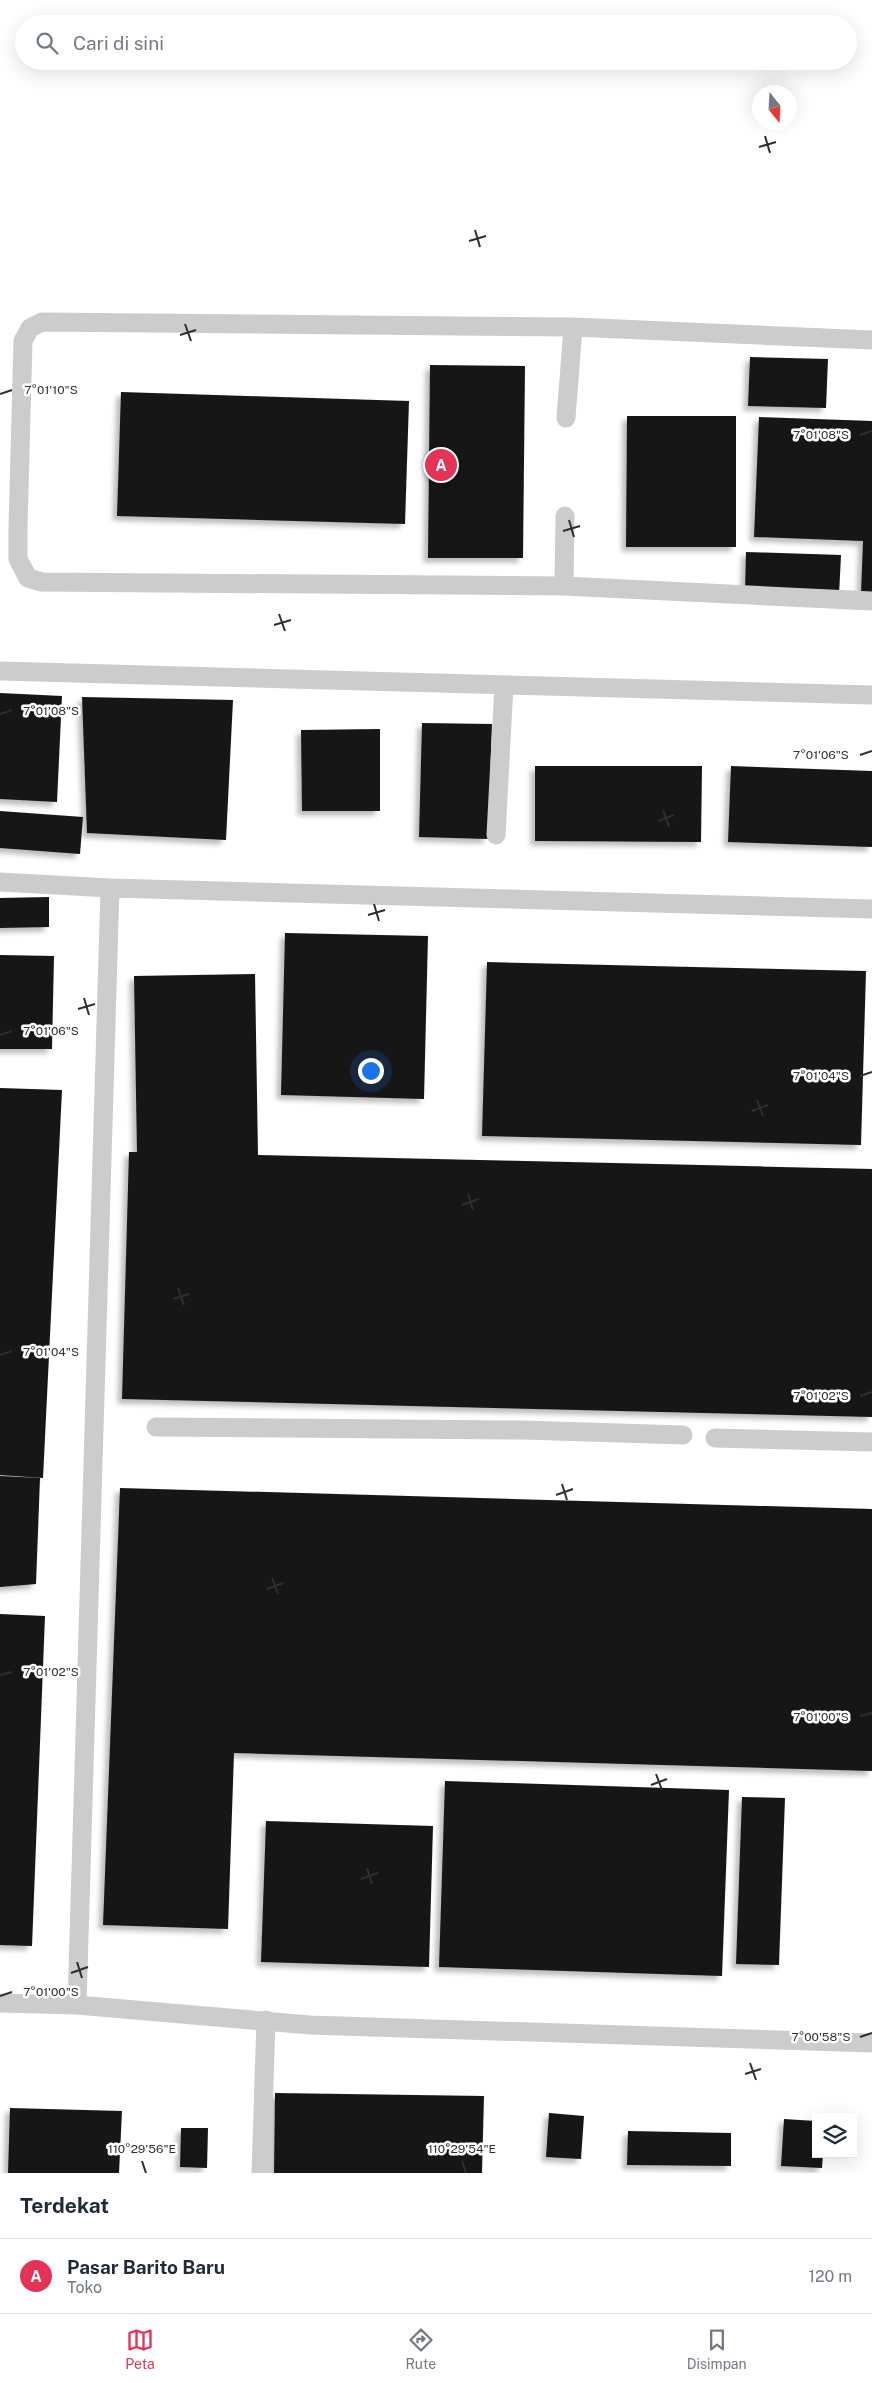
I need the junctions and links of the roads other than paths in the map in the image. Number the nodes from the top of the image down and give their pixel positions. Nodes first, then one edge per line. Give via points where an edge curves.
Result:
1 (573, 327) junction
2 (872, 340) edge
3 (566, 418) dead end
4 (565, 516) dead end
5 (564, 586) junction
6 (872, 602) edge
7 (0, 671) edge
8 (504, 685) junction
9 (872, 695) edge
10 (496, 835) dead end
11 (0, 882) edge
12 (110, 888) junction
13 (872, 909) edge
14 (156, 1427) dead end
15 (683, 1435) dead end
16 (715, 1438) dead end
17 (872, 1442) edge
18 (0, 2004) edge
19 (77, 2005) junction
20 (266, 2020) junction
21 (872, 2043) edge
22 (261, 2173) edge

1 - 2 lane
1 - 3 lane
1 - 5 lane via 42,322 30,328 23,341 22,355 18,559 28,578 42,582
4 - 5 lane
5 - 6 lane
7 - 8 lane
8 - 9 lane
8 - 10 lane
11 - 12 lane
12 - 13 lane
12 - 19 lane
14 - 15 lane via 523,1430
16 - 17 lane
18 - 19 lane
19 - 20 lane
20 - 21 lane via 310,2025
20 - 22 lane

